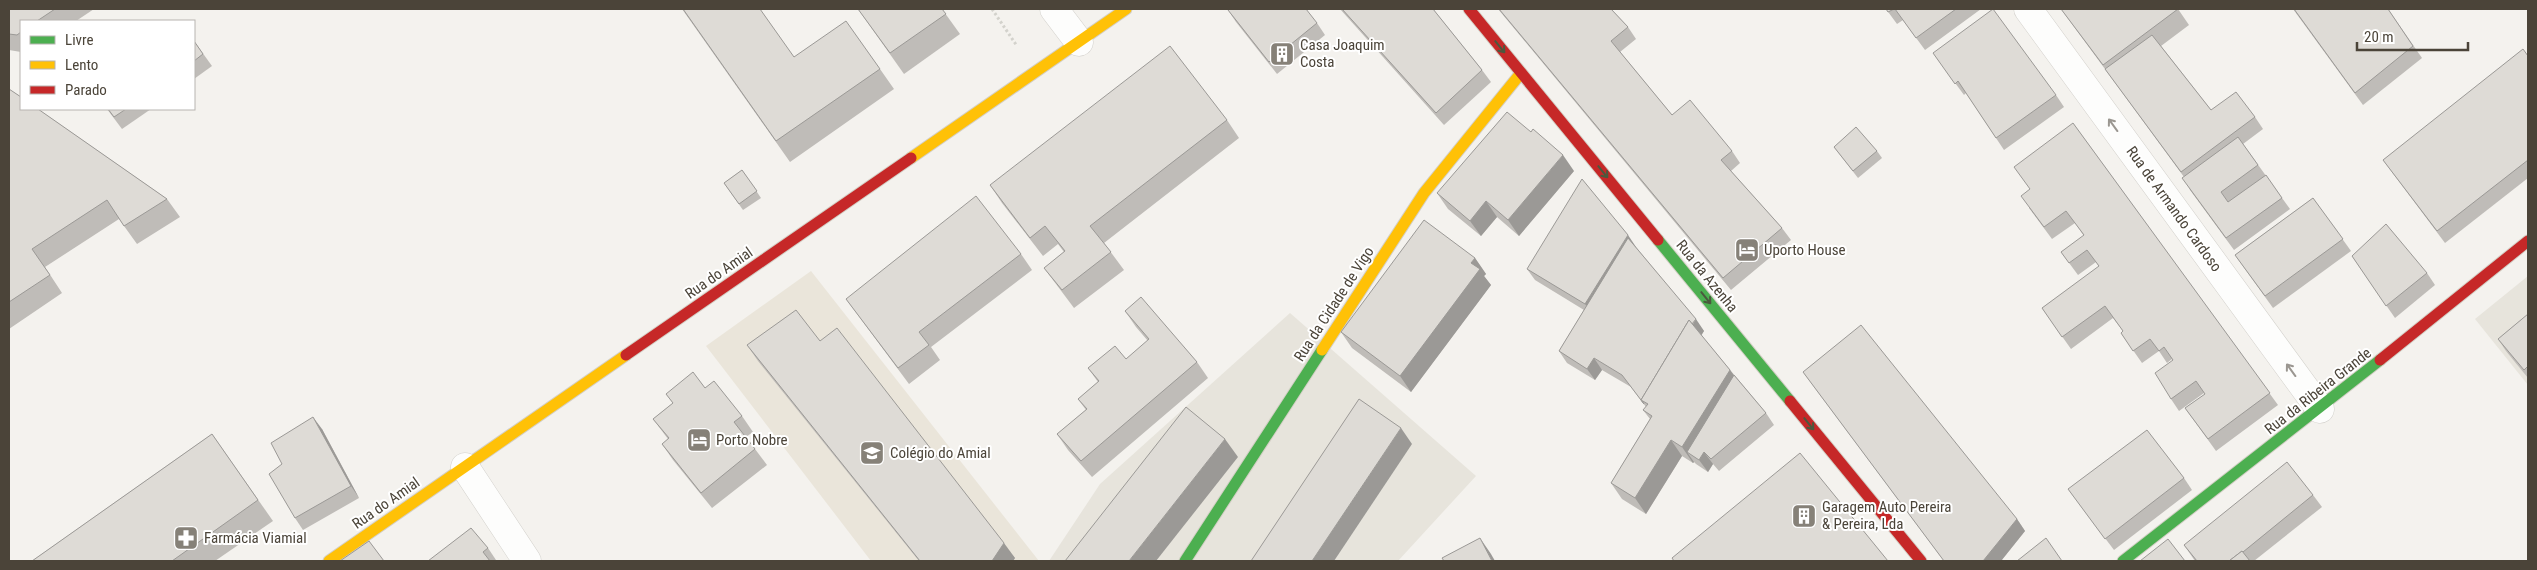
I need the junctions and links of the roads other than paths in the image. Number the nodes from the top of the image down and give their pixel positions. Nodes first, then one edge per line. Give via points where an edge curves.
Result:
1 (1054, 9) edge
2 (1126, 9) edge
3 (1469, 9) edge
4 (2034, 11) edge
5 (1079, 42) junction
6 (1521, 73) junction
7 (2528, 241) edge
8 (2320, 409) junction
9 (465, 467) junction
10 (329, 561) edge
11 (526, 561) edge
12 (1185, 561) edge
13 (1921, 561) edge
14 (2123, 561) edge

1 - 5 street
2 - 5 street, Rua do Amial
3 -> 6 street, Rua da Azenha
8 -> 4 street, Rua de Armando Cardoso
5 - 9 street, Rua do Amial
6 - 12 street, Rua da Cidade de Vigo via 1424,193
6 -> 13 street, Rua da Azenha
7 - 8 street, Rua da Ribeira Grande
8 - 14 street, Rua da Ribeira Grande
9 - 10 street, Rua do Amial
9 - 11 street

